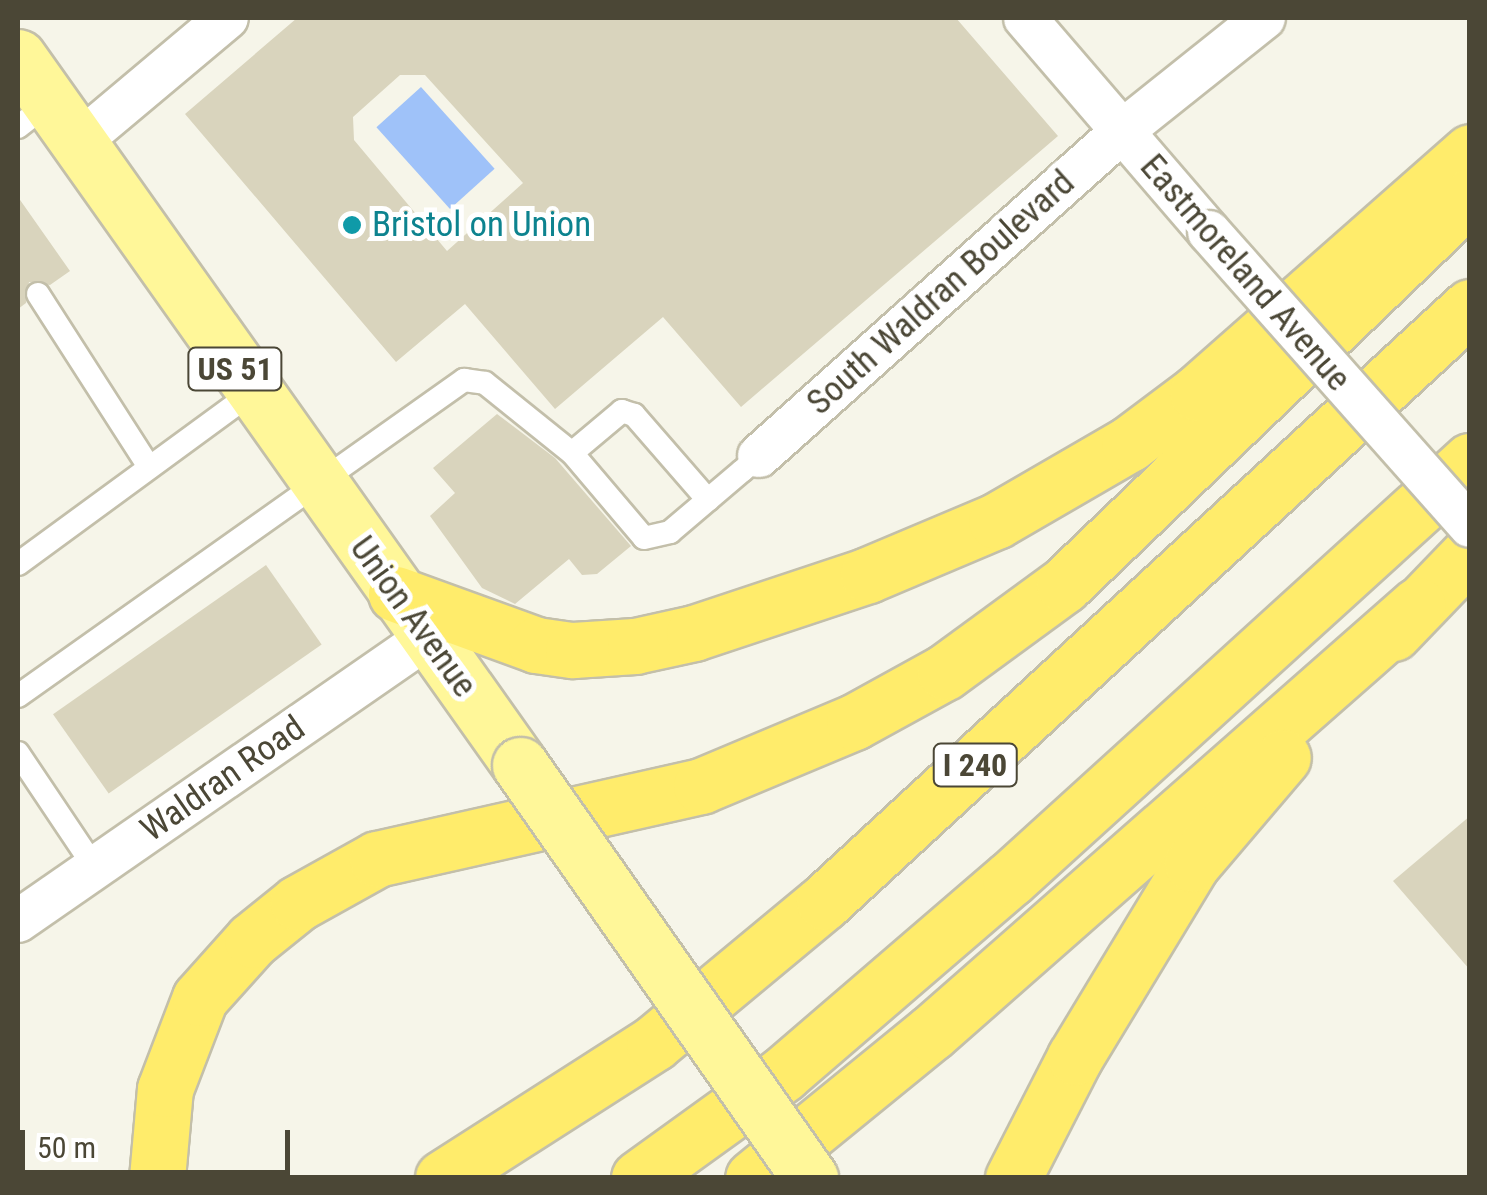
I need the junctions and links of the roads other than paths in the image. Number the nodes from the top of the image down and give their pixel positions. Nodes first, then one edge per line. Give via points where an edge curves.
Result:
1 (227, 18) edge
2 (1025, 18) edge
3 (1264, 18) edge
4 (18, 57) edge
5 (49, 123) edge
6 (1122, 132) junction
7 (1470, 152) edge
8 (1470, 196) edge
9 (38, 294) dead end
10 (1470, 307) edge
11 (252, 393) junction
12 (572, 453) junction
13 (759, 456) joint
14 (1470, 462) edge
15 (149, 467) junction
16 (319, 488) junction
17 (708, 500) junction
18 (1470, 526) edge
19 (1470, 553) edge
20 (18, 564) edge
21 (1418, 605) junction
22 (412, 616) junction
23 (18, 696) edge
24 (18, 753) edge
25 (95, 868) junction
26 (18, 921) edge
27 (157, 1178) edge
28 (443, 1178) edge
29 (639, 1178) edge
30 (753, 1178) edge
31 (810, 1178) edge
32 (1012, 1178) edge

1 - 5 street
2 - 6 street, Eastmoreland Avenue
3 - 6 street, South Waldran Boulevard
4 - 5 main road, Union Avenue / US 51
5 - 11 main road, Union Avenue / US 51
6 - 13 street, South Waldran Boulevard
6 - 18 street, Eastmoreland Avenue, bridge
7 - 22 highway via 1197,393 1129,444 996,521 868,575 636,646 572,650
8 - 27 highway via 1064,585 945,672 854,722 701,786 378,859 298,904 252,940 200,998 165,1089
9 - 15 lane
10 - 28 highway, I 240 via 824,902 654,1043
11 - 15 lane
11 - 16 main road, Union Avenue / US 51
12 - 16 lane via 484,383 464,380
12 - 17 lane via 644,538 670,532
12 - 17 lane via 622,411 634,416
13 - 17 lane
14 - 29 highway via 859,1009 783,1074
15 - 20 lane
16 - 22 main road, Union Avenue / US 51
16 - 23 lane
19 - 21 highway
21 - 30 highway via 930,1033
21 - 32 highway via 1192,864 1075,1057
22 - 25 street, Waldran Road
22 - 31 main road, Union Avenue / US 51, bridge
24 - 25 lane
25 - 26 street, Waldran Road

